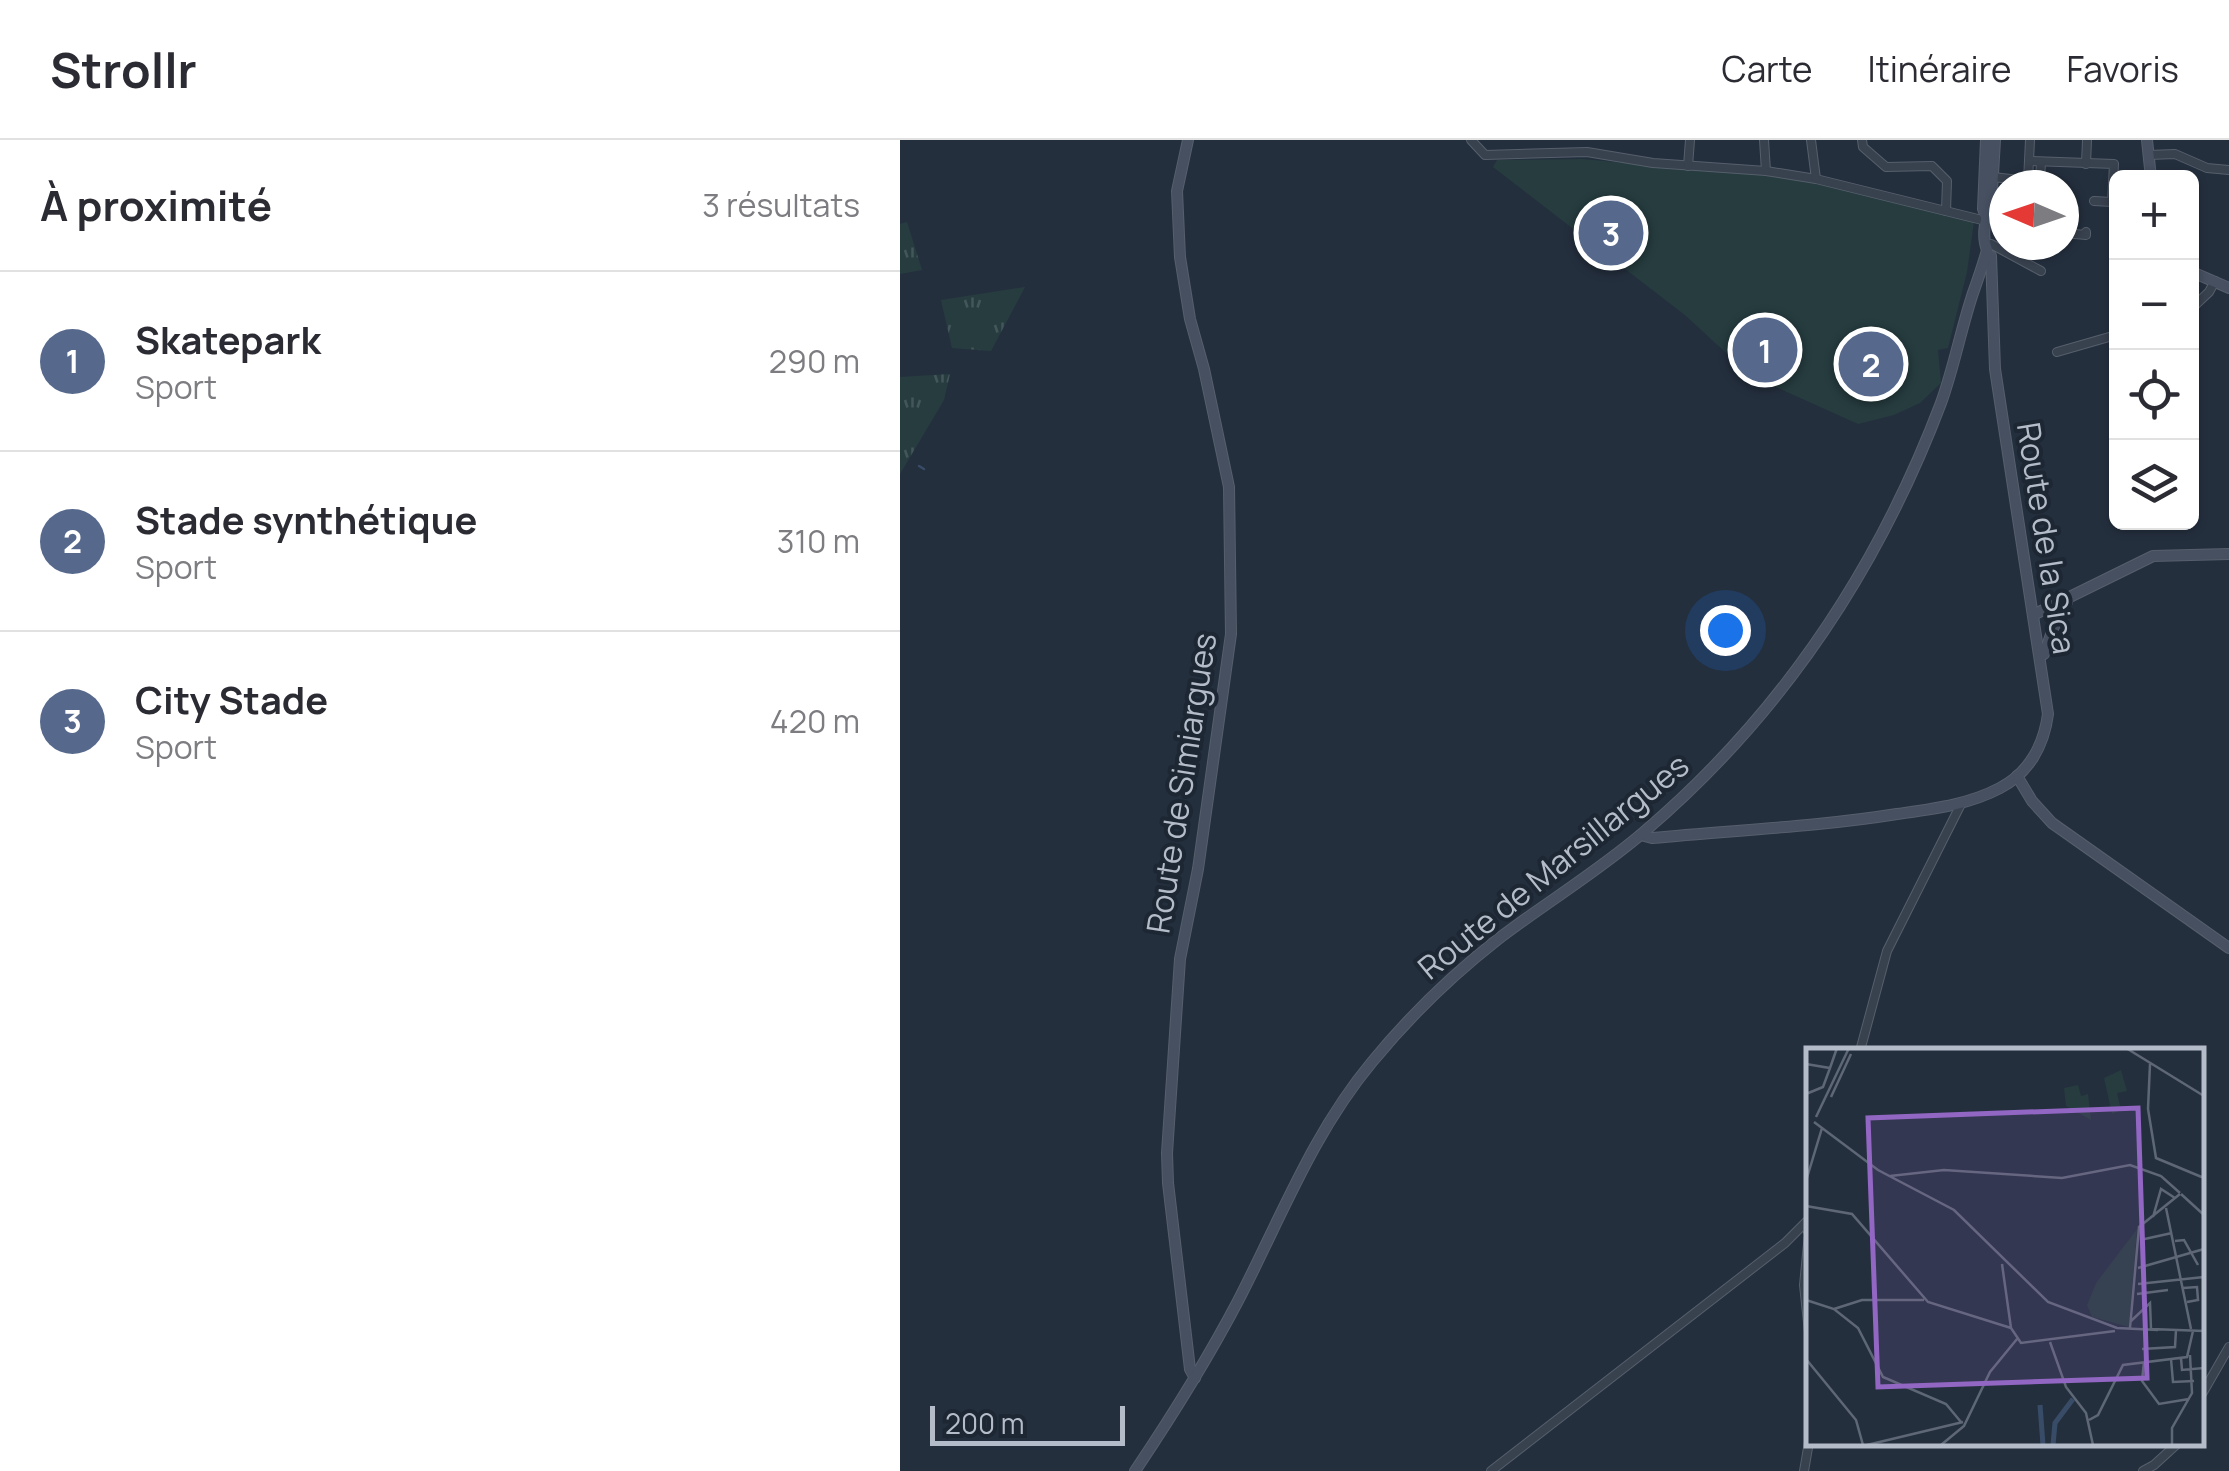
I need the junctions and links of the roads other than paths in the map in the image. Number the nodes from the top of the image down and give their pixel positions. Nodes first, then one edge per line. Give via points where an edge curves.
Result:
1 (1188, 140) edge
2 (1471, 140) edge
3 (1548, 140) edge
4 (1690, 140) edge
5 (1764, 140) edge
6 (1811, 140) edge
7 (1862, 140) edge
8 (1986, 140) edge
9 (1995, 140) edge
10 (2030, 140) edge
11 (2087, 140) edge
12 (2147, 140) edge
13 (1550, 154) junction
14 (2149, 154) junction
15 (2029, 161) junction
16 (2041, 162) junction
17 (2086, 164) junction
18 (1688, 166) junction
19 (1990, 170) edge
20 (2029, 170) edge
21 (2041, 170) edge
22 (2150, 170) edge
23 (2229, 170) edge
24 (1766, 171) junction
25 (1989, 176) joint
26 (1816, 178) junction
27 (2094, 201) dead end
28 (1946, 212) junction
29 (1986, 219) junction
30 (2086, 232) dead end
31 (2079, 234) edge
32 (1987, 242) junction
33 (2040, 271) dead end
34 (2199, 275) edge
35 (2214, 281) junction
36 (2229, 288) edge
37 (2199, 302) edge
38 (2109, 337) edge
39 (2057, 352) dead end
40 (2229, 554) edge
41 (2071, 597) junction
42 (2033, 615) junction
43 (2042, 661) junction
44 (2018, 776) junction
45 (1961, 804) junction
46 (1641, 835) junction
47 (2229, 948) edge
48 (1861, 1048) edge
49 (1806, 1223) edge
50 (1806, 1260) edge
51 (1806, 1304) edge
52 (2229, 1347) edge
53 (1196, 1378) junction
54 (2204, 1391) edge
55 (1808, 1446) edge
56 (2175, 1446) edge
57 (1134, 1471) edge
58 (1491, 1471) edge
59 (1804, 1471) edge
60 (2143, 1471) edge

1 - 53 street, Route de Simiargues via 1177,191 1180,257 1232,524 1231,646 1178,974 1167,1163
2 - 13 street via 1486,154
3 - 13 street
4 - 18 street
5 - 24 street
6 - 26 street
7 - 28 street via 1886,167 1932,166 1947,182
8 - 25 street
9 - 19 street
10 - 15 street
11 - 17 street
12 - 14 street
13 - 18 street via 1587,152
14 - 22 street
14 - 23 street via 2175,154
15 - 16 street
15 - 20 street
16 - 17 street
16 - 21 street
17 - 27 street via 2114,164 2112,202
18 - 24 street
24 - 26 street
25 - 29 street, Route de Marsillargues
26 - 28 street
28 - 29 street
29 - 32 street, Route de Marsillargues
30 - 31 street
32 - 33 street
32 - 42 street, Route de la Sica via 1995,369
32 - 46 street, Route de Marsillargues via 1920,457 1836,616 1764,712
34 - 35 street
35 - 36 street
35 - 37 street
38 - 39 street
40 - 41 street via 2153,556
41 - 42 street
41 - 43 street
42 - 43 street, Route de la Sica
43 - 44 street, Route de la Sica via 2046,729
44 - 45 street
44 - 47 street via 2052,823
45 - 46 street via 1854,821
45 - 48 street via 1886,951
46 - 53 street, Route de Marsillargues via 1454,976 1369,1066 1312,1149
49 - 58 street
50 - 51 street
52 - 54 street
53 - 57 street, Route de Marsillargues
55 - 59 street
56 - 60 street

